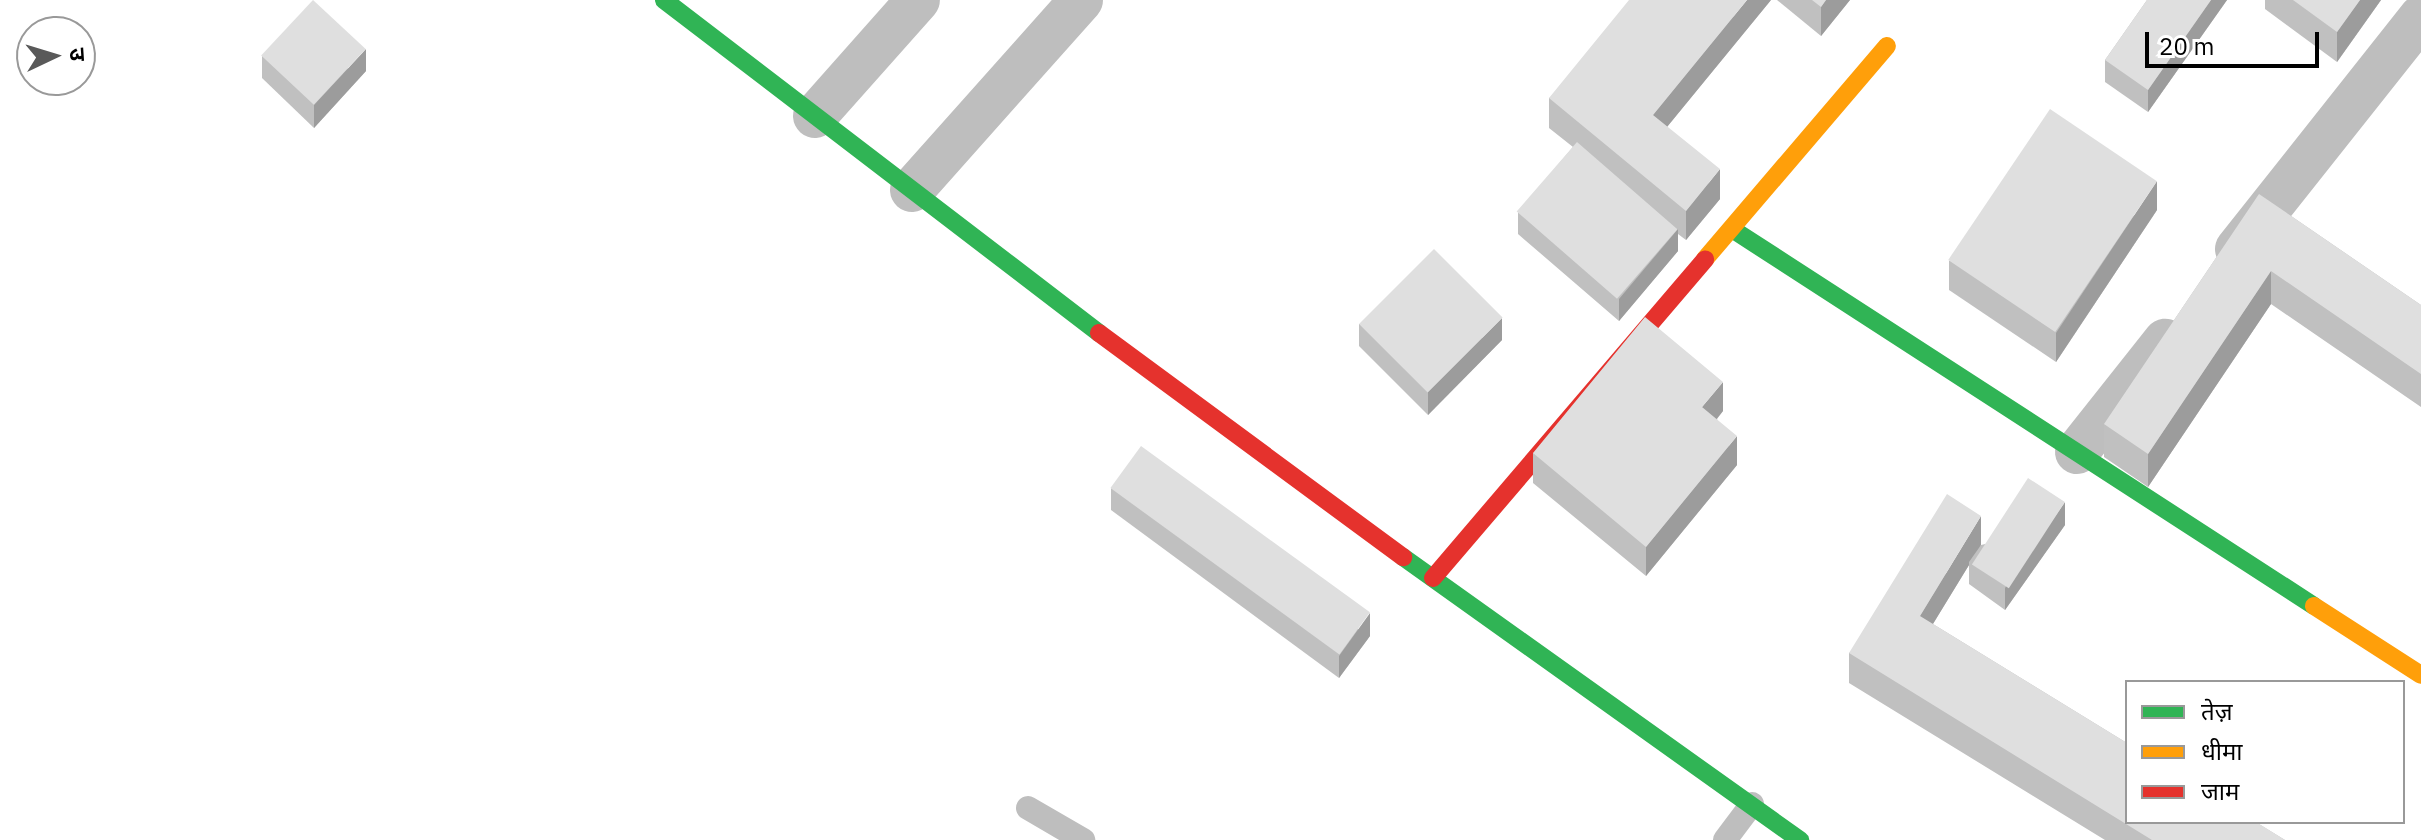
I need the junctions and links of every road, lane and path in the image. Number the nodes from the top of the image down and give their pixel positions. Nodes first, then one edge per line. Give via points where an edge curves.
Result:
1 (664, 0) edge
2 (918, 0) edge
3 (1081, 0) edge
4 (2421, 17) edge
5 (1887, 46) dead end
6 (815, 116) junction
7 (912, 190) junction
8 (1732, 229) junction
9 (2077, 452) junction
10 (1433, 578) junction
11 (2421, 675) edge
12 (1752, 804) junction
13 (1028, 808) dead end
14 (1083, 840) edge
15 (1725, 840) edge
16 (1800, 840) edge

1 - 6 street
2 - 6 street
3 - 7 street
4 - 9 street
5 - 8 street
6 - 7 street
7 - 10 street via 1208,417
8 - 9 street
8 - 10 street
9 - 11 street
10 - 12 street
12 - 15 lane
12 - 16 street
13 - 14 lane

